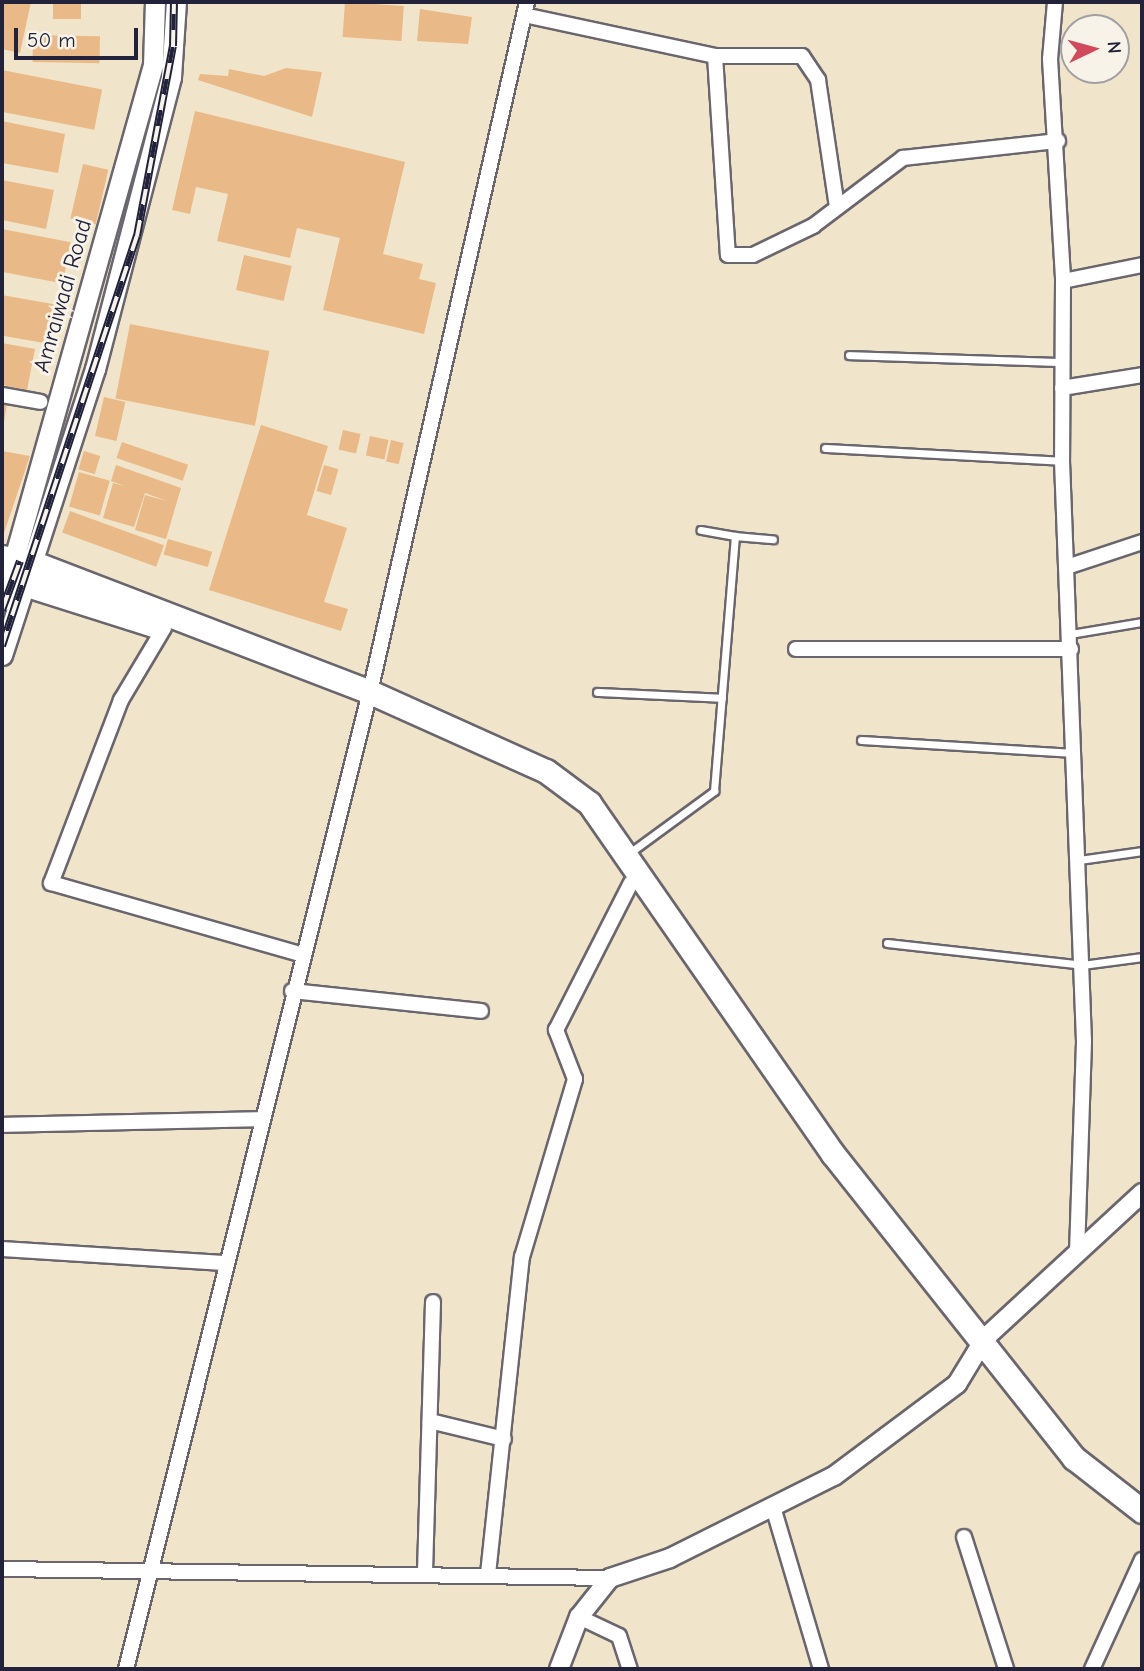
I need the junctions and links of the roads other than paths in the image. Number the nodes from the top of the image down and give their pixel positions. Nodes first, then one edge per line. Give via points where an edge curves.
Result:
1 (155, 2) edge
2 (176, 2) edge
3 (1055, 2) edge
4 (525, 8) edge
5 (715, 56) junction
6 (1058, 141) junction
7 (837, 207) junction
8 (1142, 265) edge
9 (1063, 281) junction
10 (849, 355) dead end
11 (1063, 362) junction
12 (1142, 375) edge
13 (1062, 388) junction
14 (2, 395) edge
15 (40, 402) dead end
16 (825, 448) dead end
17 (1062, 461) junction
18 (701, 530) dead end
19 (735, 536) junction
20 (773, 539) dead end
21 (1142, 542) edge
22 (1067, 567) junction
23 (15, 569) edge
24 (2, 601) edge
25 (1142, 622) edge
26 (164, 628) junction
27 (1070, 634) junction
28 (796, 649) dead end
29 (1071, 649) junction
30 (2, 655) edge
31 (597, 692) dead end
32 (368, 698) junction
33 (722, 698) junction
34 (861, 740) dead end
35 (1076, 753) junction
36 (1142, 851) edge
37 (627, 855) junction
38 (1079, 860) junction
39 (631, 883) junction
40 (887, 943) dead end
41 (302, 954) junction
42 (1142, 957) edge
43 (1082, 965) junction
44 (292, 991) junction
45 (481, 1011) dead end
46 (260, 1118) junction
47 (2, 1125) edge
48 (1142, 1193) edge
49 (2, 1249) edge
50 (1076, 1252) junction
51 (225, 1263) junction
52 (433, 1301) dead end
53 (982, 1345) junction
54 (429, 1421) junction
55 (504, 1439) junction
56 (774, 1507) junction
57 (1142, 1511) edge
58 (1142, 1527) edge
59 (964, 1537) dead end
60 (1142, 1560) edge
61 (2, 1569) edge
62 (425, 1572) junction
63 (147, 1574) junction
64 (488, 1574) junction
65 (610, 1578) junction
66 (579, 1617) junction
67 (125, 1669) edge
68 (559, 1669) edge
69 (630, 1669) edge
70 (821, 1669) edge
71 (1006, 1669) edge
72 (1092, 1669) edge

1 - 23 main road, Amraiwadi Road via 153,65
2 - 23 main road via 171,77 95,369
3 - 6 street via 1050,59
4 - 5 street
4 - 32 street
5 - 7 street via 802,56 818,80
5 - 7 street via 728,254 753,255
6 - 7 street via 903,159
6 - 9 street
8 - 9 street
9 - 11 street
10 - 11 lane
11 - 13 street
12 - 13 street
13 - 17 street
14 - 15 street
16 - 17 lane
17 - 22 street
18 - 19 lane
19 - 20 lane
19 - 33 lane
21 - 22 street
22 - 27 street
23 - 24 main road, Amraiwadi Road
23 - 26 main road
23 - 30 main road
23 - 32 main road
25 - 27 lane
26 - 32 main road
26 - 41 street via 121,700 51,883
27 - 29 street
28 - 29 street
29 - 35 street
31 - 33 lane
32 - 37 main road via 546,771 589,803
32 - 39 main road via 539,782 579,813
32 - 41 street
33 - 37 lane via 714,791
34 - 35 lane
35 - 38 street
36 - 38 lane
37 - 53 main road via 778,1083
38 - 43 street
39 - 53 main road via 767,1090
39 - 55 street via 556,1030 575,1079 522,1257
40 - 43 lane
41 - 44 street
42 - 43 lane
43 - 50 street
44 - 45 street
44 - 46 street
46 - 47 street
46 - 51 street
48 - 50 street
49 - 51 street
50 - 53 street
51 - 63 street
52 - 54 street
53 - 56 street via 957,1384 855,1461
53 - 57 main road via 1074,1458
53 - 58 main road via 1064,1468 1105,1505
54 - 55 street
54 - 62 street
55 - 64 street
56 - 65 street via 670,1558
56 - 70 street
59 - 71 street
60 - 72 street
61 - 63 street
62 - 63 street
62 - 64 street
63 - 67 street
64 - 65 street
65 - 66 street
66 - 68 street
66 - 69 street via 619,1636

